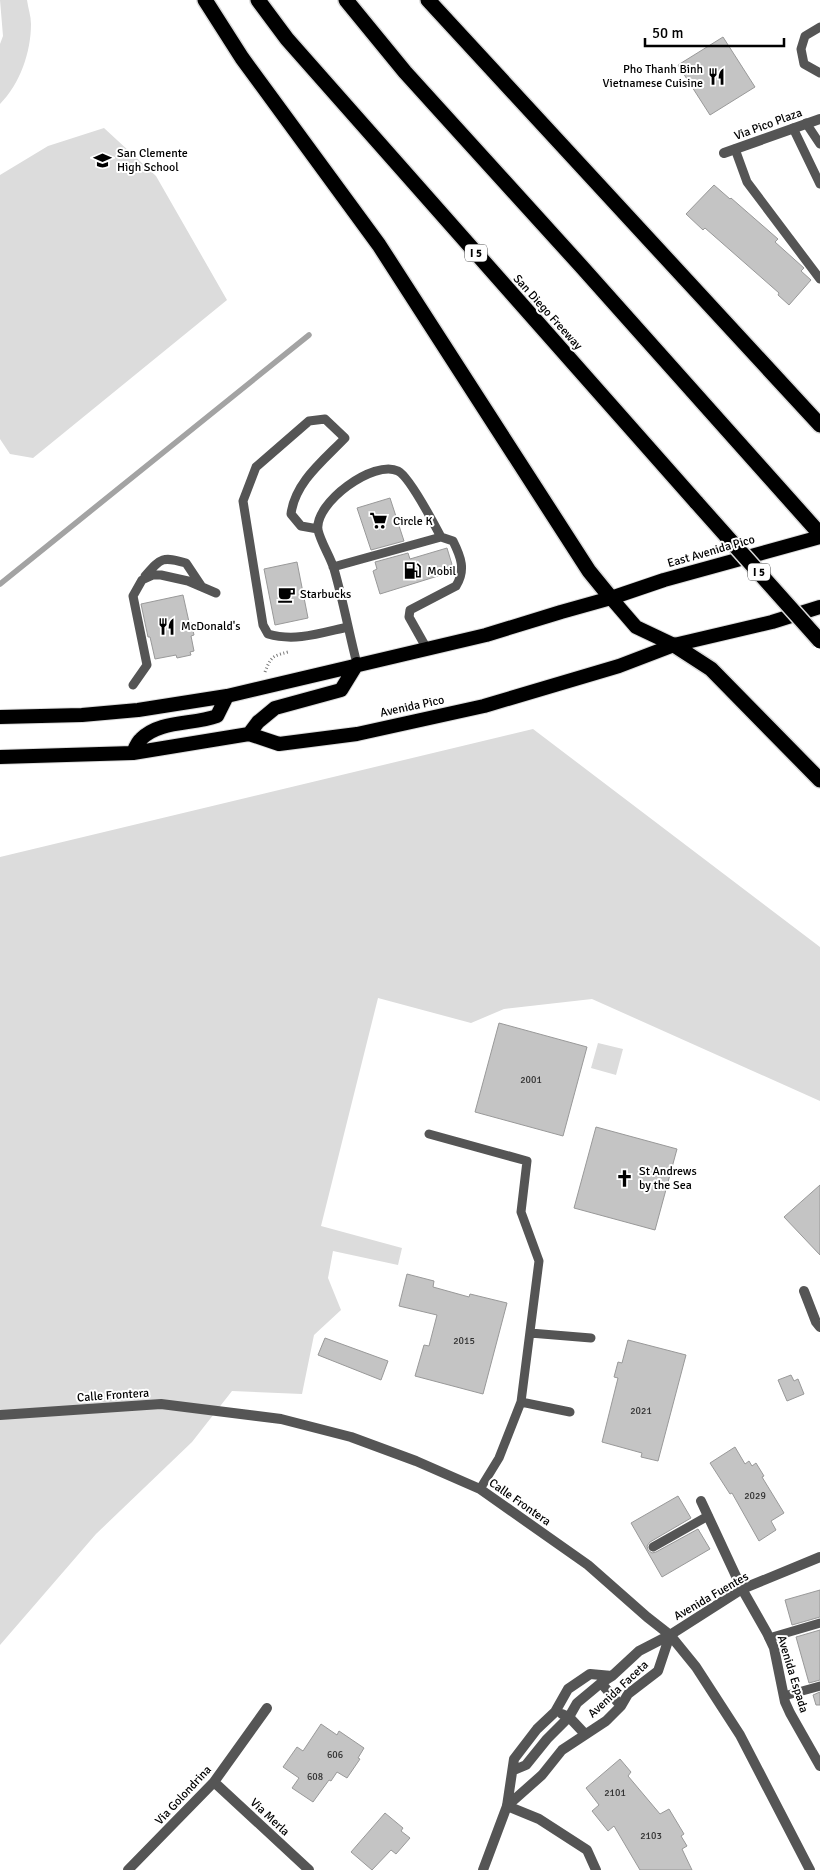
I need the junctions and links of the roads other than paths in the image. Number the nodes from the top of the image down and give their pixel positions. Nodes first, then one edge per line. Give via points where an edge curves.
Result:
1 (204, 0) edge
2 (258, 0) edge
3 (346, 0) edge
4 (428, 0) edge
5 (820, 27) edge
6 (820, 73) edge
7 (820, 119) edge
8 (806, 123) junction
9 (793, 128) junction
10 (820, 144) edge
11 (735, 149) junction
12 (724, 153) dead end
13 (820, 184) edge
14 (820, 279) edge
15 (820, 425) edge
16 (318, 529) junction
17 (820, 535) edge
18 (441, 537) junction
19 (333, 567) junction
20 (142, 580) junction
21 (202, 587) junction
22 (216, 593) dead end
23 (611, 598) junction
24 (820, 607) edge
25 (348, 627) junction
26 (820, 641) edge
27 (674, 645) junction
28 (426, 648) junction
29 (357, 664) junction
30 (133, 686) dead end
31 (227, 696) junction
32 (0, 717) edge
33 (249, 734) junction
34 (133, 753) junction
35 (0, 757) edge
36 (820, 780) edge
37 (429, 1134) dead end
38 (804, 1291) dead end
39 (820, 1327) edge
40 (530, 1333) junction
41 (590, 1338) dead end
42 (521, 1402) junction
43 (570, 1412) dead end
44 (0, 1415) edge
45 (480, 1489) junction
46 (701, 1501) dead end
47 (708, 1516) junction
48 (653, 1547) dead end
49 (820, 1557) edge
50 (742, 1589) junction
51 (820, 1623) edge
52 (670, 1635) junction
53 (769, 1638) junction
54 (612, 1676) junction
55 (601, 1683) junction
56 (820, 1686) edge
57 (784, 1696) junction
58 (621, 1706) junction
59 (267, 1708) dead end
60 (555, 1712) junction
61 (569, 1716) junction
62 (586, 1734) junction
63 (820, 1766) edge
64 (514, 1770) junction
65 (214, 1782) junction
66 (507, 1806) junction
67 (128, 1870) edge
68 (309, 1870) edge
69 (483, 1870) edge
70 (596, 1870) edge
71 (810, 1870) edge

1 - 23 highway via 242,58 379,245 589,571
2 - 26 highway, San Diego Freeway / I 5, bridge via 294,46
3 - 17 highway via 405,72
4 - 15 highway
5 - 6 lane via 805,36 801,49 804,64
7 - 8 street, Via Pico Plaza
8 - 9 street, Via Pico Plaza
8 - 10 lane
9 - 11 street, Via Pico Plaza
9 - 13 lane
11 - 12 street, Via Pico Plaza
11 - 14 lane via 746,182
16 - 18 lane via 320,514 338,493 358,479 391,469 399,471 418,495
16 - 19 lane
16 - 25 lane via 301,526 290,514 300,485 345,438 325,419 309,421 256,467 243,501 263,625 268,634 292,639
17 - 23 highway, East Avenida Pico
18 - 19 lane
18 - 28 lane via 453,541 461,556 462,571 456,586 410,610 409,617
19 - 25 lane
20 - 21 lane via 161,575
20 - 21 lane via 158,562 170,558 186,563
20 - 30 lane via 133,596 147,665
21 - 22 lane
23 - 27 highway via 636,626
23 - 28 highway via 486,635
24 - 27 highway, Avenida Pico
25 - 29 lane
27 - 33 highway, Avenida Pico via 619,666 484,706 357,734 279,744
27 - 36 highway via 711,669
28 - 29 highway
29 - 31 highway
29 - 33 highway via 341,690 275,708
31 - 32 highway via 138,710
31 - 34 highway via 216,716 203,721 164,725 141,739
33 - 34 highway, Avenida Pico
34 - 35 highway, Avenida Pico
37 - 40 lane via 528,1161 521,1212 539,1261
38 - 39 street
40 - 41 lane
40 - 42 lane
42 - 43 lane
42 - 45 lane via 499,1458
44 - 45 street, Calle Frontera via 161,1404 281,1419 352,1437
45 - 52 street, Calle Frontera via 588,1565
46 - 47 street, Avenida Espada
47 - 48 lane
47 - 50 street, Avenida Espada
49 - 50 street, Avenida Fuentes
50 - 52 street, Avenida Fuentes
50 - 53 street, Avenida Espada
51 - 53 lane
52 - 54 street, Avenida Faceta via 639,1651
52 - 58 street, Avenida Faceta via 658,1671 628,1694
52 - 71 street, Calle Frontera via 696,1667 740,1735
53 - 57 street, Avenida Espada
54 - 55 street, Avenida Faceta
54 - 60 street via 590,1674 568,1689
55 - 58 street
55 - 61 street, Avenida Faceta via 577,1703
56 - 57 lane
57 - 63 street, Avenida Espada
58 - 62 street, Avenida Faceta
59 - 65 street, Via Golondrina
60 - 61 street
60 - 64 street via 514,1759
61 - 62 street
61 - 64 street, Avenida Faceta via 526,1765
62 - 66 street, Avenida Faceta via 562,1750 542,1775
64 - 66 street
65 - 67 street, Via Golondrina
65 - 68 street, Via Merla
66 - 69 street, Avenida Faceta
66 - 70 street via 539,1819 587,1850

